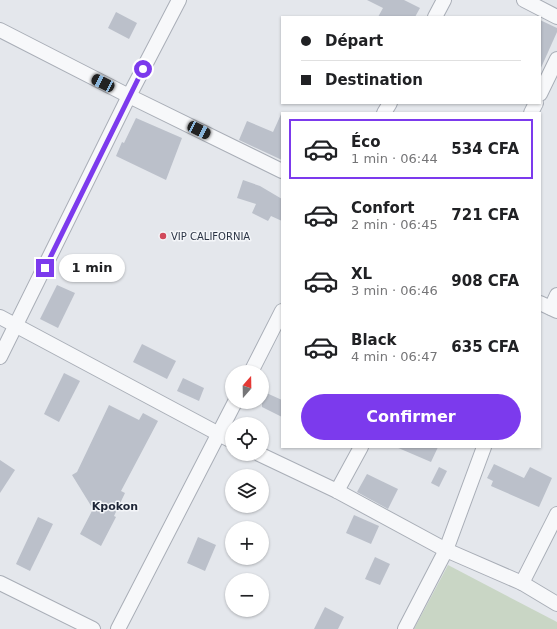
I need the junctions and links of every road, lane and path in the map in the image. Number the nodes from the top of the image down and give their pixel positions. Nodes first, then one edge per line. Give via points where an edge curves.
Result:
1 (179, 0) edge
2 (444, 0) edge
3 (524, 0) edge
4 (436, 16) edge
5 (557, 17) edge
6 (0, 30) edge
7 (557, 58) edge
8 (541, 92) edge
9 (129, 96) junction
10 (281, 171) edge
11 (557, 295) edge
12 (546, 307) edge
13 (281, 313) edge
14 (0, 317) edge
15 (17, 325) junction
16 (0, 357) edge
17 (255, 365) edge
18 (231, 409) edge
19 (218, 435) junction
20 (225, 438) edge
21 (360, 448) edge
22 (484, 448) edge
23 (269, 459) edge
24 (337, 491) junction
25 (557, 514) edge
26 (446, 550) junction
27 (0, 583) edge
28 (522, 583) junction
29 (557, 604) edge
30 (93, 629) edge
31 (118, 629) edge
32 (405, 629) edge

1 - 9 street
2 - 4 street
3 - 5 street
6 - 9 street
7 - 8 street
9 - 10 street
9 - 15 street
11 - 12 street
13 - 17 street
14 - 15 street
15 - 16 street
15 - 19 street
18 - 19 street
19 - 20 street
19 - 31 street
21 - 24 street
22 - 26 street
23 - 24 street
24 - 26 street
25 - 28 street
26 - 28 street
26 - 32 street
27 - 30 street
28 - 29 street

